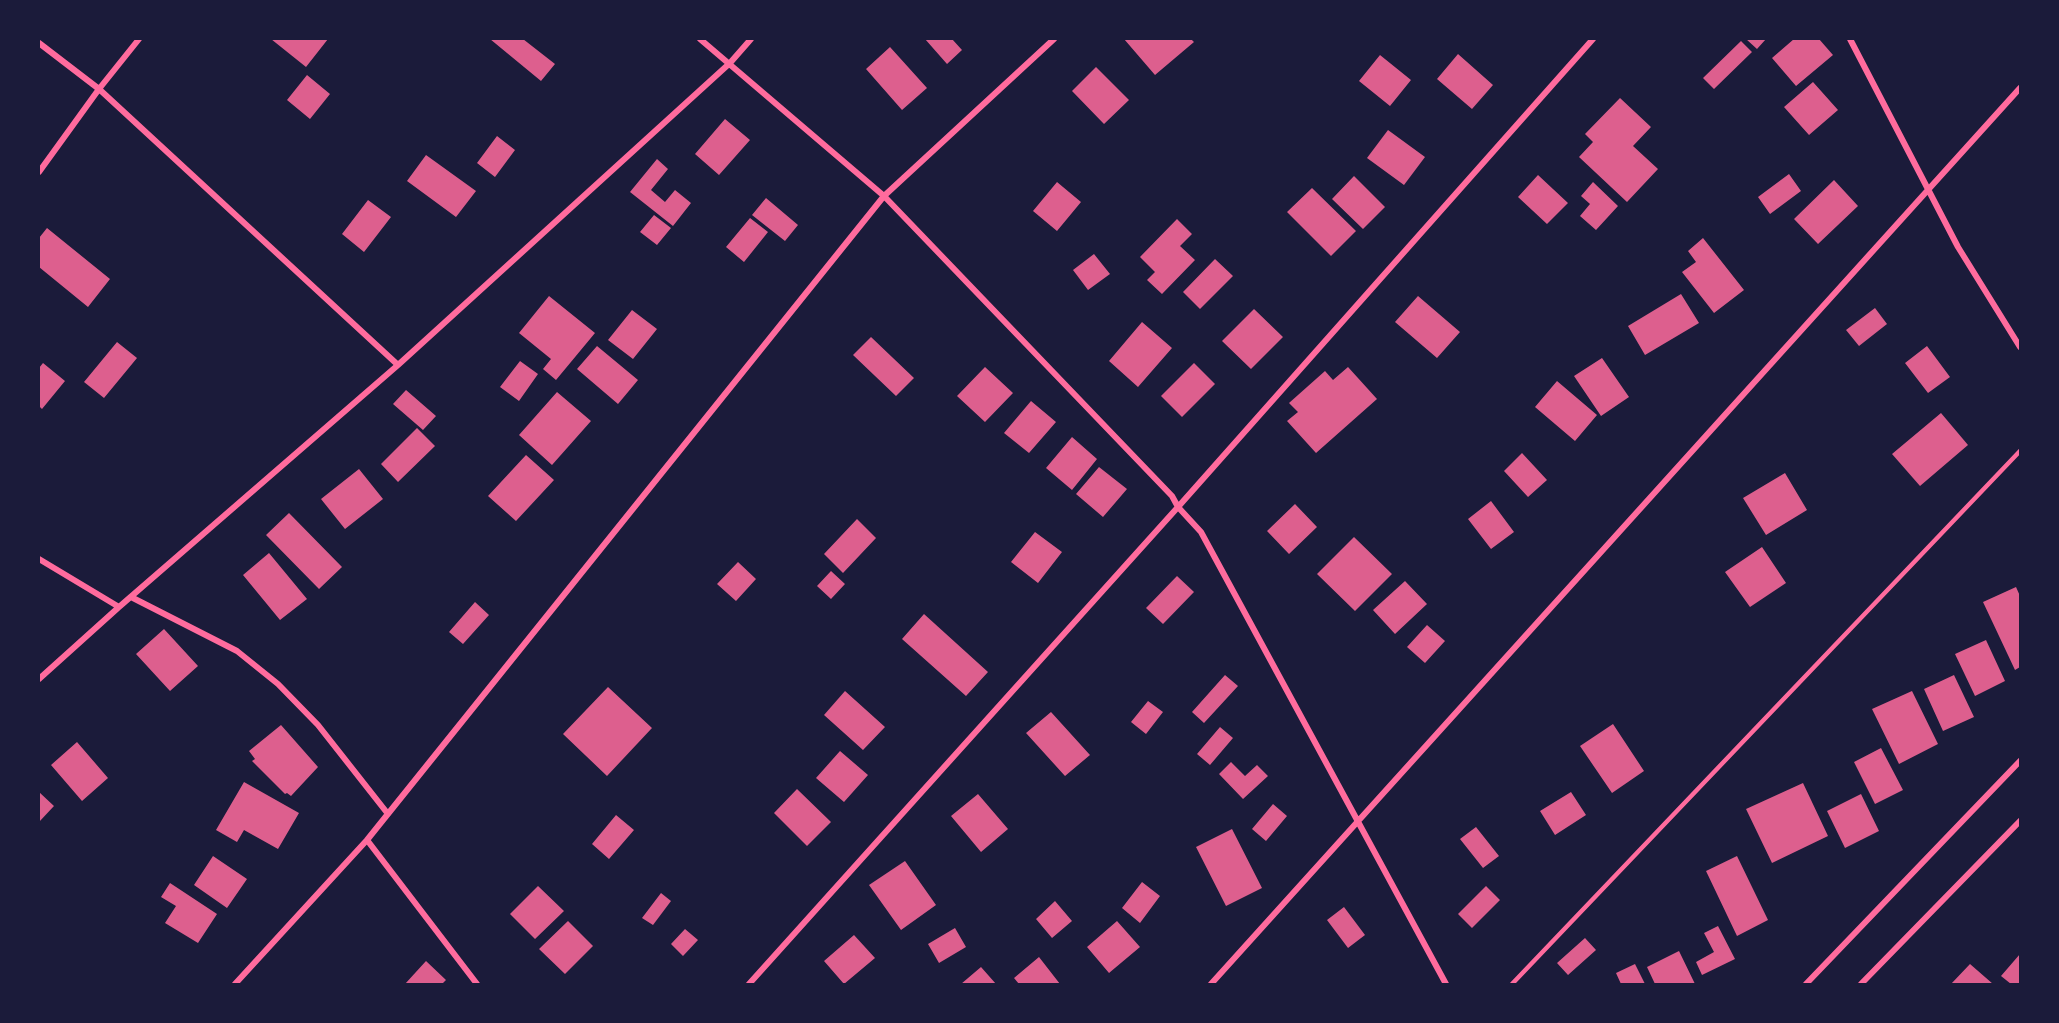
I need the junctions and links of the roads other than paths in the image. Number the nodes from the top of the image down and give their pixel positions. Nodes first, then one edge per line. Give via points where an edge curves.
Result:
1 (139, 39) edge
2 (700, 39) edge
3 (751, 39) edge
4 (1054, 39) edge
5 (1593, 39) edge
6 (1850, 39) edge
7 (39, 43) edge
8 (730, 63) junction
9 (2020, 88) edge
10 (99, 89) junction
11 (39, 172) edge
12 (1927, 189) junction
13 (884, 196) junction
14 (2020, 347) edge
15 (398, 365) junction
16 (2020, 451) edge
17 (1178, 507) junction
18 (39, 559) edge
19 (131, 597) junction
20 (119, 607) junction
21 (39, 679) edge
22 (2020, 761) edge
23 (388, 814) junction
24 (1358, 820) junction
25 (2020, 821) edge
26 (367, 840) junction
27 (236, 984) edge
28 (477, 984) edge
29 (749, 984) edge
30 (1211, 984) edge
31 (1446, 984) edge
32 (1512, 984) edge
33 (1806, 984) edge
34 (1861, 984) edge

1 - 10 street
2 - 8 street
3 - 8 street
4 - 13 street
5 - 17 street
6 - 12 street
7 - 10 street
8 - 13 street
8 - 15 street
9 - 12 street
10 - 11 street
10 - 15 street
12 - 14 street
12 - 24 street
13 - 17 street via 1172,496
13 - 23 street
15 - 19 street
16 - 32 lane
17 - 24 street via 1202,532
17 - 29 street
18 - 20 street
19 - 20 street
19 - 23 street via 237,651 278,684 318,725
20 - 21 street
22 - 33 street
23 - 26 street
24 - 30 street
24 - 31 street
25 - 34 street
26 - 27 street
26 - 28 street

